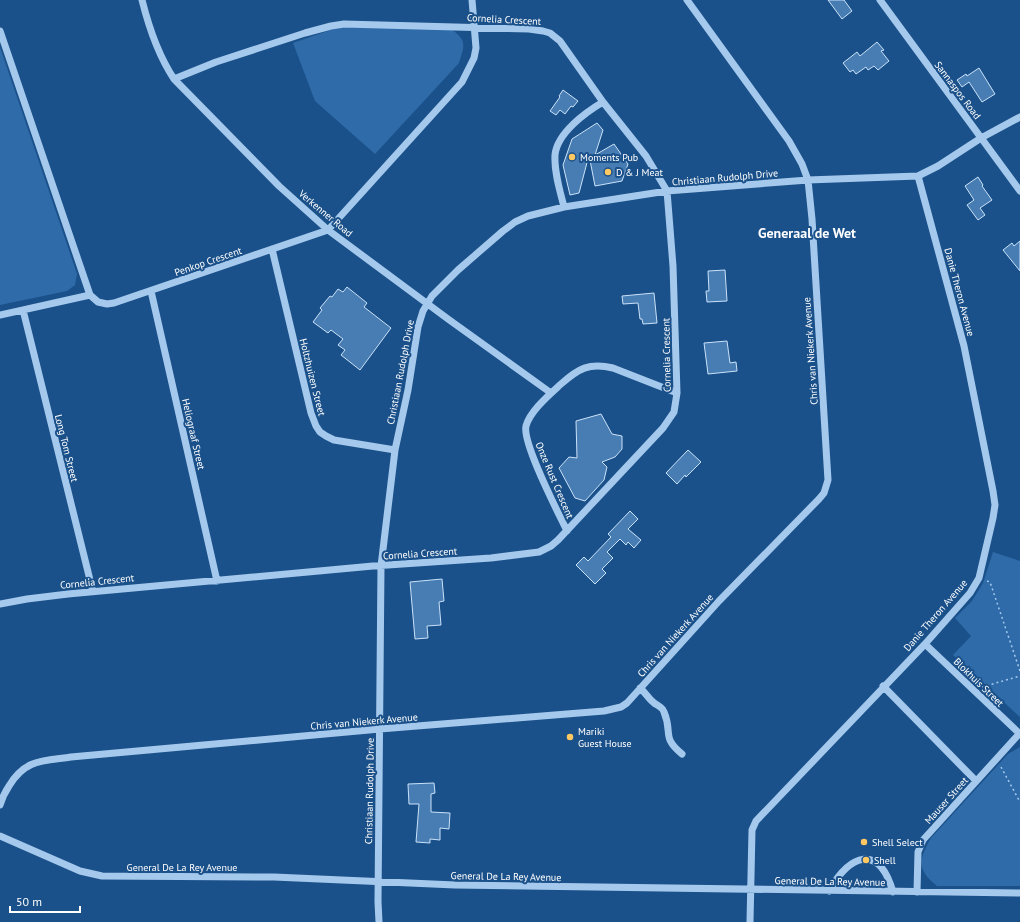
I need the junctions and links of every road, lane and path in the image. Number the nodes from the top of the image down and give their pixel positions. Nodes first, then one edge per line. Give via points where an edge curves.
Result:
1 (142, 0) edge
2 (472, 0) edge
3 (687, 0) edge
4 (880, 0) edge
5 (474, 27) junction
6 (0, 31) edge
7 (174, 79) junction
8 (603, 102) junction
9 (1020, 117) edge
10 (981, 138) junction
11 (918, 176) junction
12 (808, 180) junction
13 (667, 191) junction
14 (1020, 191) edge
15 (564, 207) junction
16 (328, 230) junction
17 (272, 250) junction
18 (151, 291) junction
19 (90, 295) junction
20 (426, 304) junction
21 (23, 310) junction
22 (0, 315) edge
23 (551, 393) junction
24 (677, 393) junction
25 (395, 450) junction
26 (566, 531) junction
27 (380, 566) junction
28 (980, 578) junction
29 (217, 581) junction
30 (93, 592) junction
31 (0, 604) edge
32 (924, 644) junction
33 (1020, 671) edge
34 (1020, 676) edge
35 (883, 686) junction
36 (640, 688) junction
37 (973, 690) junction
38 (380, 729) junction
39 (1019, 734) edge
40 (682, 754) dead end
41 (997, 758) junction
42 (976, 782) junction
43 (1020, 802) edge
44 (0, 806) edge
45 (0, 836) edge
46 (378, 882) junction
47 (750, 890) junction
48 (829, 891) junction
49 (893, 892) junction
50 (918, 892) junction
51 (1020, 893) edge
52 (379, 922) edge
53 (750, 922) edge

1 - 7 street, Verkenner Road via 152,34
2 - 5 street, Penkop Crescent
3 - 12 street, Chris van Niekerk Avenue via 789,141
4 - 10 street, Sannaspos Road
5 - 7 street, Cornelia Crescent via 356,24 331,26 216,62
5 - 8 street, Cornelia Crescent via 528,29 550,33 565,47
5 - 16 street, Penkop Crescent via 474,58 462,82
6 - 19 street
7 - 16 street, Verkenner Road via 279,186
8 - 13 street, Cornelia Crescent via 646,156
8 - 15 street via 573,124 555,155
9 - 10 street, Christiaan Rudolph Drive
10 - 11 street, Christiaan Rudolph Drive
10 - 14 street, Sannaspos Road
11 - 12 street, Christiaan Rudolph Drive
11 - 28 street, Danie Theron Avenue via 964,346 993,491 995,505
12 - 13 street, Christiaan Rudolph Drive
12 - 36 street, Chris van Niekerk Avenue via 827,486 819,500 719,601
13 - 15 street, Christiaan Rudolph Drive
13 - 24 street, Cornelia Crescent via 673,266
15 - 20 street, Christiaan Rudolph Drive via 515,222 458,270
16 - 17 street, Penkop Crescent
16 - 20 street, Verkenner Road
17 - 18 street, Penkop Crescent
17 - 25 street, Holtzhuizen Street via 306,395 316,426 334,440
18 - 19 street, Penkop Crescent via 107,304 98,302
18 - 29 street, Heliograaf Street
19 - 21 street
20 - 23 street, Verkenner Road
20 - 25 street, Christiaan Rudolph Drive via 418,327
21 - 22 street
21 - 30 street, Long Tom Street
23 - 24 street, Onze Rust Crescent via 582,368 596,366 613,368
23 - 26 street, Onze Rust Crescent via 529,419 526,435 534,460
24 - 26 street, Cornelia Crescent via 674,412 668,422
25 - 27 street, Christiaan Rudolph Drive
26 - 27 street, Cornelia Crescent via 551,546 539,552
27 - 29 street, Cornelia Crescent
27 - 38 street, Christiaan Rudolph Drive
28 - 32 street, Danie Theron Avenue
28 - 33 path via 990,582
29 - 30 street, Cornelia Crescent
30 - 31 street, Cornelia Crescent
32 - 35 street, Danie Theron Avenue
32 - 37 street, Blokhuis Street
34 - 37 path
35 - 42 street
35 - 47 street, Danie Theron Avenue via 756,822 752,830
36 - 38 street, Chris van Niekerk Avenue via 627,703 615,709
36 - 40 street via 663,709 670,742
37 - 39 street, Blokhuis Street
38 - 44 street, Chris van Niekerk Avenue via 71,757 34,763 19,771 2,798
38 - 46 street, Christiaan Rudolph Drive
39 - 41 street, Mauser Street
41 - 42 street, Mauser Street
41 - 43 path
42 - 50 street, Mauser Street via 923,840 918,852
45 - 46 street, General De La Rey Avenue via 95,876 274,877
46 - 47 street, General De La Rey Avenue
46 - 52 street, Christiaan Rudolph Drive
47 - 48 street, General De La Rey Avenue
47 - 53 street, Danie Theron Avenue
48 - 49 street, General De La Rey Avenue
48 - 49 street via 843,871 857,861 870,858 880,865
49 - 50 street, General De La Rey Avenue
50 - 51 street, General De La Rey Avenue

